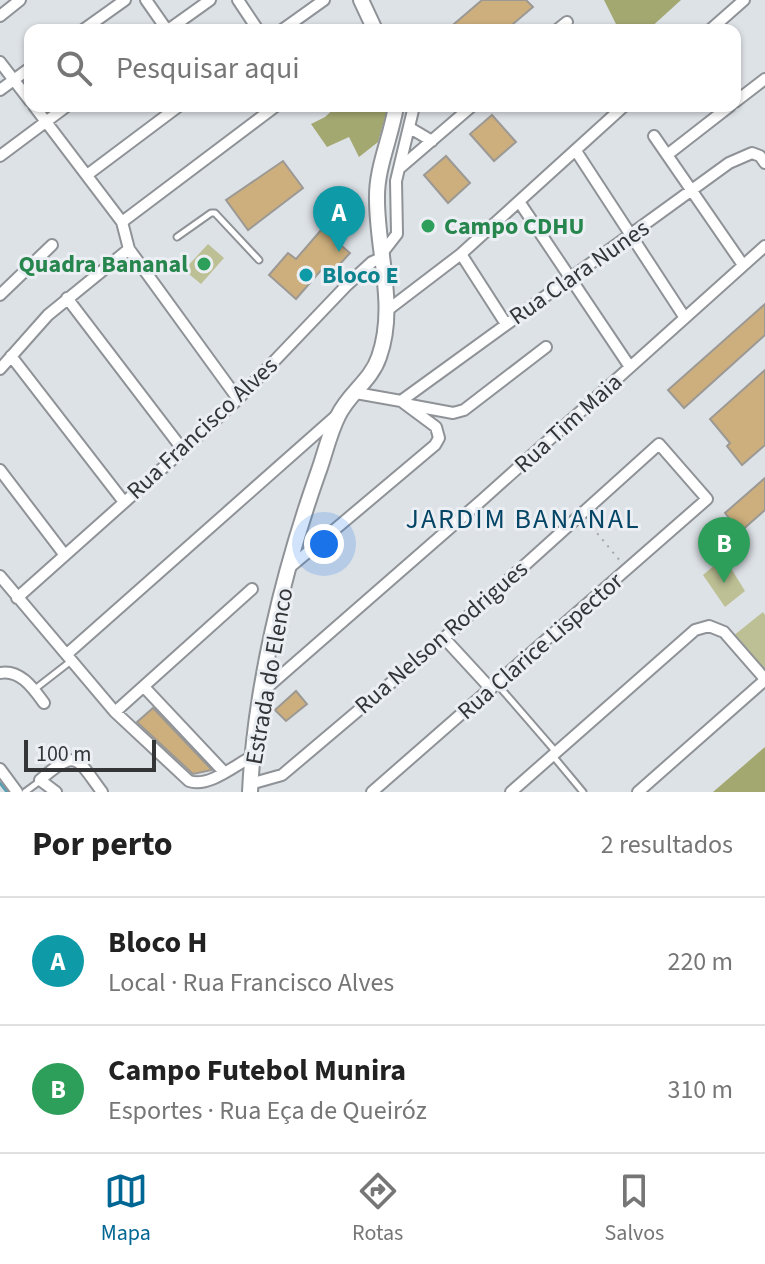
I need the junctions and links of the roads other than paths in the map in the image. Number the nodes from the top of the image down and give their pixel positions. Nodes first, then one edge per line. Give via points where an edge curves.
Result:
1 (20, 0) edge
2 (125, 0) edge
3 (146, 0) edge
4 (210, 0) edge
5 (238, 0) edge
6 (324, 0) edge
7 (361, 0) edge
8 (744, 0) edge
9 (0, 16) edge
10 (567, 22) dead end
11 (91, 24) edge
12 (164, 24) edge
13 (176, 24) edge
14 (254, 24) edge
15 (290, 24) edge
16 (372, 24) edge
17 (564, 24) edge
18 (717, 24) edge
19 (0, 62) edge
20 (24, 72) edge
21 (765, 79) edge
22 (14, 80) junction
23 (0, 90) edge
24 (24, 93) edge
25 (741, 97) edge
26 (38, 112) edge
27 (59, 112) edge
28 (171, 112) edge
29 (268, 112) edge
30 (394, 112) edge
31 (413, 112) edge
32 (465, 112) edge
33 (618, 112) edge
34 (722, 112) edge
35 (46, 122) junction
36 (410, 128) junction
37 (654, 136) dead end
38 (432, 141) junction
39 (576, 151) junction
40 (667, 155) junction
41 (0, 156) edge
42 (762, 160) edge
43 (401, 167) junction
44 (87, 175) junction
45 (692, 190) junction
46 (520, 203) junction
47 (122, 222) junction
48 (631, 236) junction
49 (177, 237) dead end
50 (52, 245) dead end
51 (765, 246) edge
52 (129, 249) junction
53 (383, 254) junction
54 (461, 254) junction
55 (259, 260) dead end
56 (743, 265) junction
57 (568, 279) junction
58 (0, 295) edge
59 (67, 298) junction
60 (385, 312) junction
61 (685, 318) junction
62 (506, 324) junction
63 (546, 347) dead end
64 (11, 356) junction
65 (630, 367) junction
66 (0, 369) edge
67 (356, 393) junction
68 (238, 399) junction
69 (404, 403) junction
70 (339, 413) junction
71 (659, 444) joint
72 (183, 450) junction
73 (0, 470) edge
74 (124, 502) junction
75 (64, 554) junction
76 (288, 569) junction
77 (0, 576) edge
78 (252, 589) dead end
79 (17, 598) junction
80 (444, 638) junction
81 (69, 657) junction
82 (0, 673) edge
83 (765, 680) edge
84 (144, 687) junction
85 (494, 687) junction
86 (35, 690) junction
87 (262, 692) junction
88 (44, 703) dead end
89 (115, 712) junction
90 (555, 755) junction
91 (253, 756) junction
92 (0, 769) edge
93 (224, 772) junction
94 (40, 780) junction
95 (250, 788) edge
96 (17, 792) edge
97 (25, 792) edge
98 (56, 792) edge
99 (102, 792) edge
100 (372, 792) edge
101 (511, 792) edge
102 (583, 792) edge
103 (638, 792) edge

1 - 9 street
2 - 11 street
3 - 12 street
4 - 13 street
5 - 14 street
6 - 15 street
7 - 16 street
8 - 18 street
10 - 17 street
19 - 22 street
20 - 22 street
21 - 25 street
22 - 23 street
22 - 24 street
26 - 35 street
27 - 35 street
28 - 44 street
29 - 47 street
30 - 53 street, Estrada do Elenco via 378,178
31 - 36 street
32 - 38 street
33 - 39 street
34 - 40 street
35 - 41 street
35 - 44 street
36 - 38 street
36 - 43 street
37 - 40 street
38 - 43 street
39 - 46 street
39 - 48 street
40 - 45 street
42 - 45 street, Rua Clara Nunes via 752,153 739,157
43 - 53 street via 396,181 397,234
44 - 47 street
45 - 48 street, Rua Clara Nunes
45 - 56 street
46 - 54 street
46 - 57 street
47 - 52 street
48 - 57 street, Rua Clara Nunes
48 - 61 street
49 - 55 lane via 215,213
50 - 58 street
51 - 56 street, Rua Tim Maia
52 - 59 street
52 - 68 street
53 - 60 street, Estrada do Elenco
53 - 68 street, Rua Francisco Alves
54 - 60 street
54 - 62 street
56 - 61 street, Rua Tim Maia
57 - 62 street, Rua Clara Nunes
57 - 65 street
59 - 64 street
59 - 72 street
60 - 67 street, Estrada do Elenco via 380,356
61 - 65 street, Rua Tim Maia
62 - 69 street, Rua Clara Nunes
63 - 69 street via 464,410 453,413
64 - 66 street
64 - 74 street
65 - 87 street, Rua Tim Maia
67 - 69 street
67 - 70 street, Estrada do Elenco
68 - 72 street, Rua Francisco Alves
69 - 76 street via 436,427 435,445
70 - 76 street, Estrada do Elenco
70 - 81 street
71 - 80 street, Rua Nelson Rodrigues
71 - 85 street, Rua Clarice Lispector via 707,499
72 - 74 street, Rua Francisco Alves
73 - 75 street
74 - 75 street, Rua Francisco Alves
75 - 79 street, Rua Francisco Alves
76 - 87 street, Estrada do Elenco
77 - 79 street
78 - 84 street
79 - 81 street
80 - 85 street
80 - 95 street, Rua Nelson Rodrigues via 282,775
81 - 86 lane
81 - 89 street
82 - 86 street via 12,672
83 - 90 street via 724,632 709,626 695,630
83 - 103 street
84 - 89 street
84 - 93 street
85 - 90 lane
85 - 100 street, Rua Clarice Lispector
86 - 88 street
87 - 91 street, Estrada do Elenco
89 - 93 street via 189,781 198,784
90 - 101 street
90 - 102 lane
91 - 93 street
91 - 95 street, Estrada do Elenco
92 - 96 street
94 - 97 lane
94 - 98 street
94 - 99 street via 61,762 76,760

